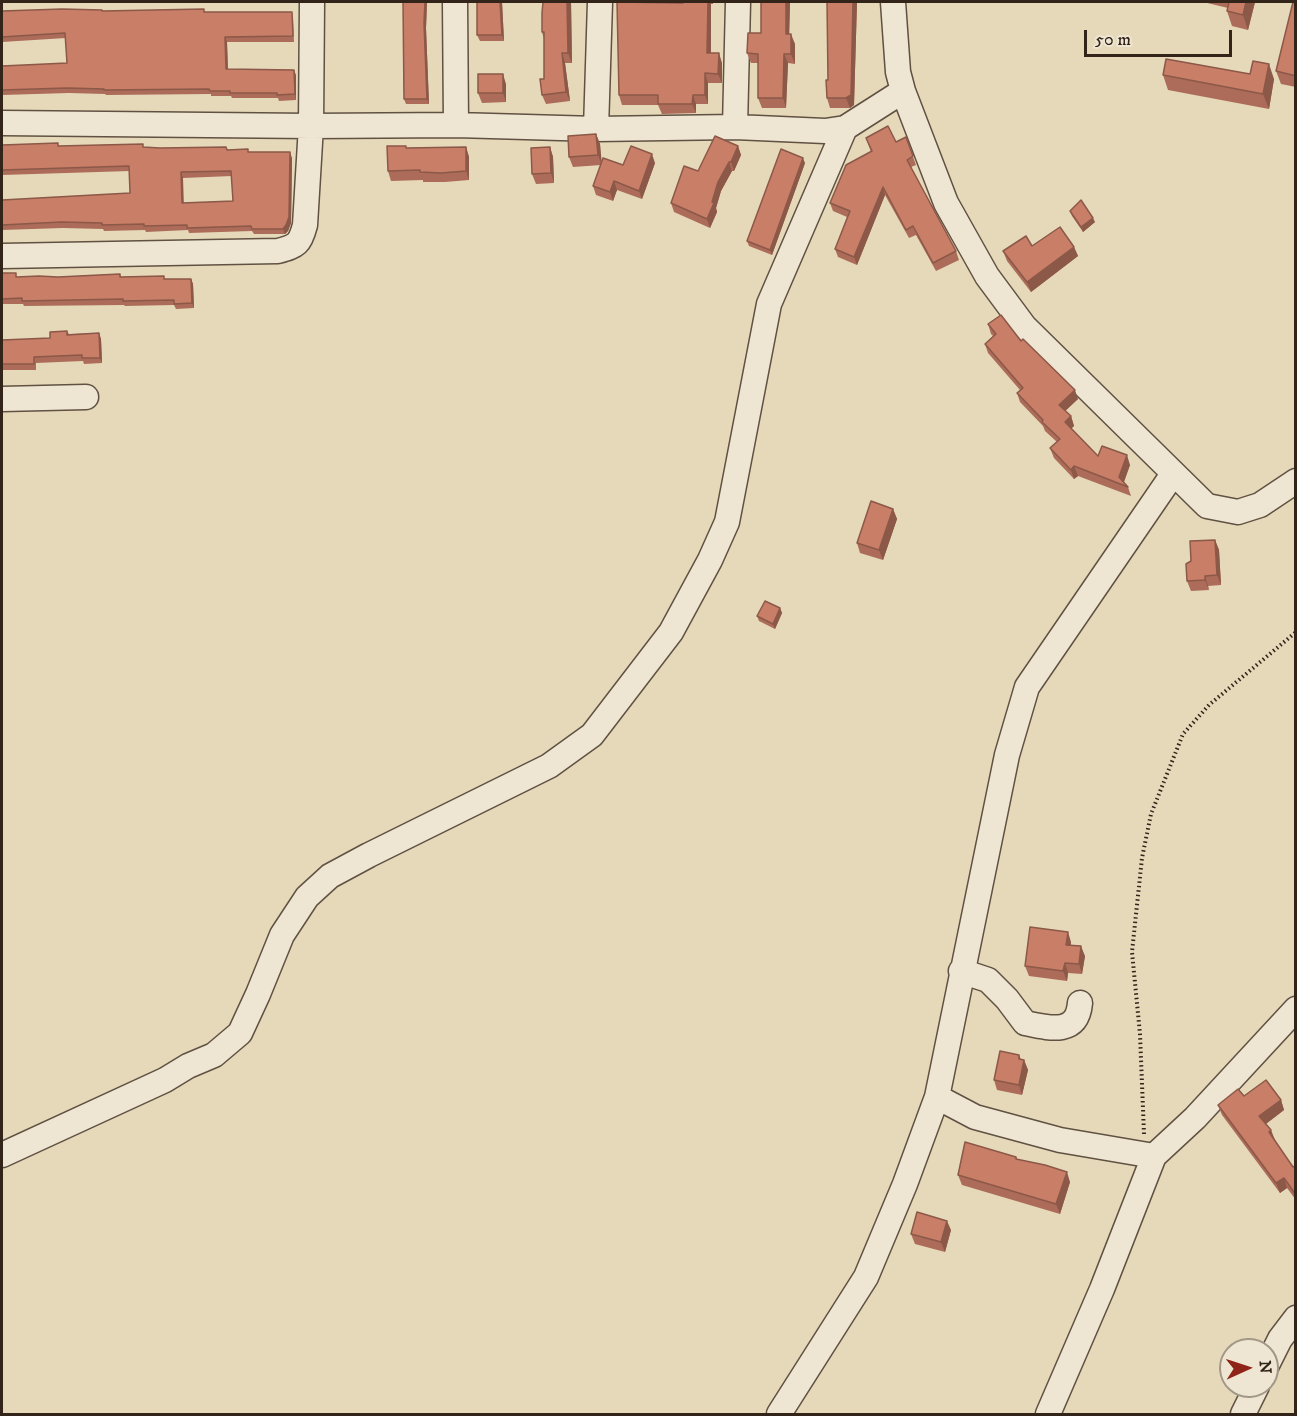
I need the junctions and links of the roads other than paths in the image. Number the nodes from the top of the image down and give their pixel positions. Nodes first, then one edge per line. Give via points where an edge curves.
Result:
1 (312, 2) edge
2 (455, 2) edge
3 (600, 2) edge
4 (738, 2) edge
5 (893, 2) edge
6 (903, 91) junction
7 (2, 123) edge
8 (456, 125) junction
9 (311, 126) junction
10 (735, 127) junction
11 (845, 128) junction
12 (596, 129) junction
13 (2, 256) edge
14 (86, 397) dead end
15 (2, 399) edge
16 (1173, 474) junction
17 (1296, 481) edge
18 (962, 971) junction
19 (1080, 1003) dead end
20 (1296, 1009) edge
21 (937, 1097) junction
22 (1150, 1154) junction
23 (2, 1155) edge
24 (1296, 1318) edge
25 (1279, 1341) edge
26 (1251, 1398) edge
27 (779, 1414) edge
28 (1048, 1414) edge
29 (1243, 1414) edge

1 - 9 street
2 - 8 street
3 - 12 street
4 - 10 street
5 - 6 street
6 - 11 street
6 - 16 street via 946,203 987,276 1024,326
7 - 9 street
8 - 9 street
8 - 12 street
9 - 13 street via 305,225 302,239 294,247 278,251
10 - 11 street via 825,131
10 - 12 street
11 - 23 street via 769,304 727,522 671,632 592,735 549,766 330,876 307,897 282,935 240,1033 214,1055
14 - 15 street
16 - 17 street via 1207,506 1238,512 1260,505
16 - 18 street via 1027,687 1007,755
18 - 19 street via 988,980 1025,1023 1060,1028 1072,1023
18 - 21 street
20 - 22 street via 1195,1118
21 - 22 street via 975,1117 1060,1140
21 - 27 street via 866,1277
22 - 28 street via 1102,1289
24 - 25 street
26 - 29 street

